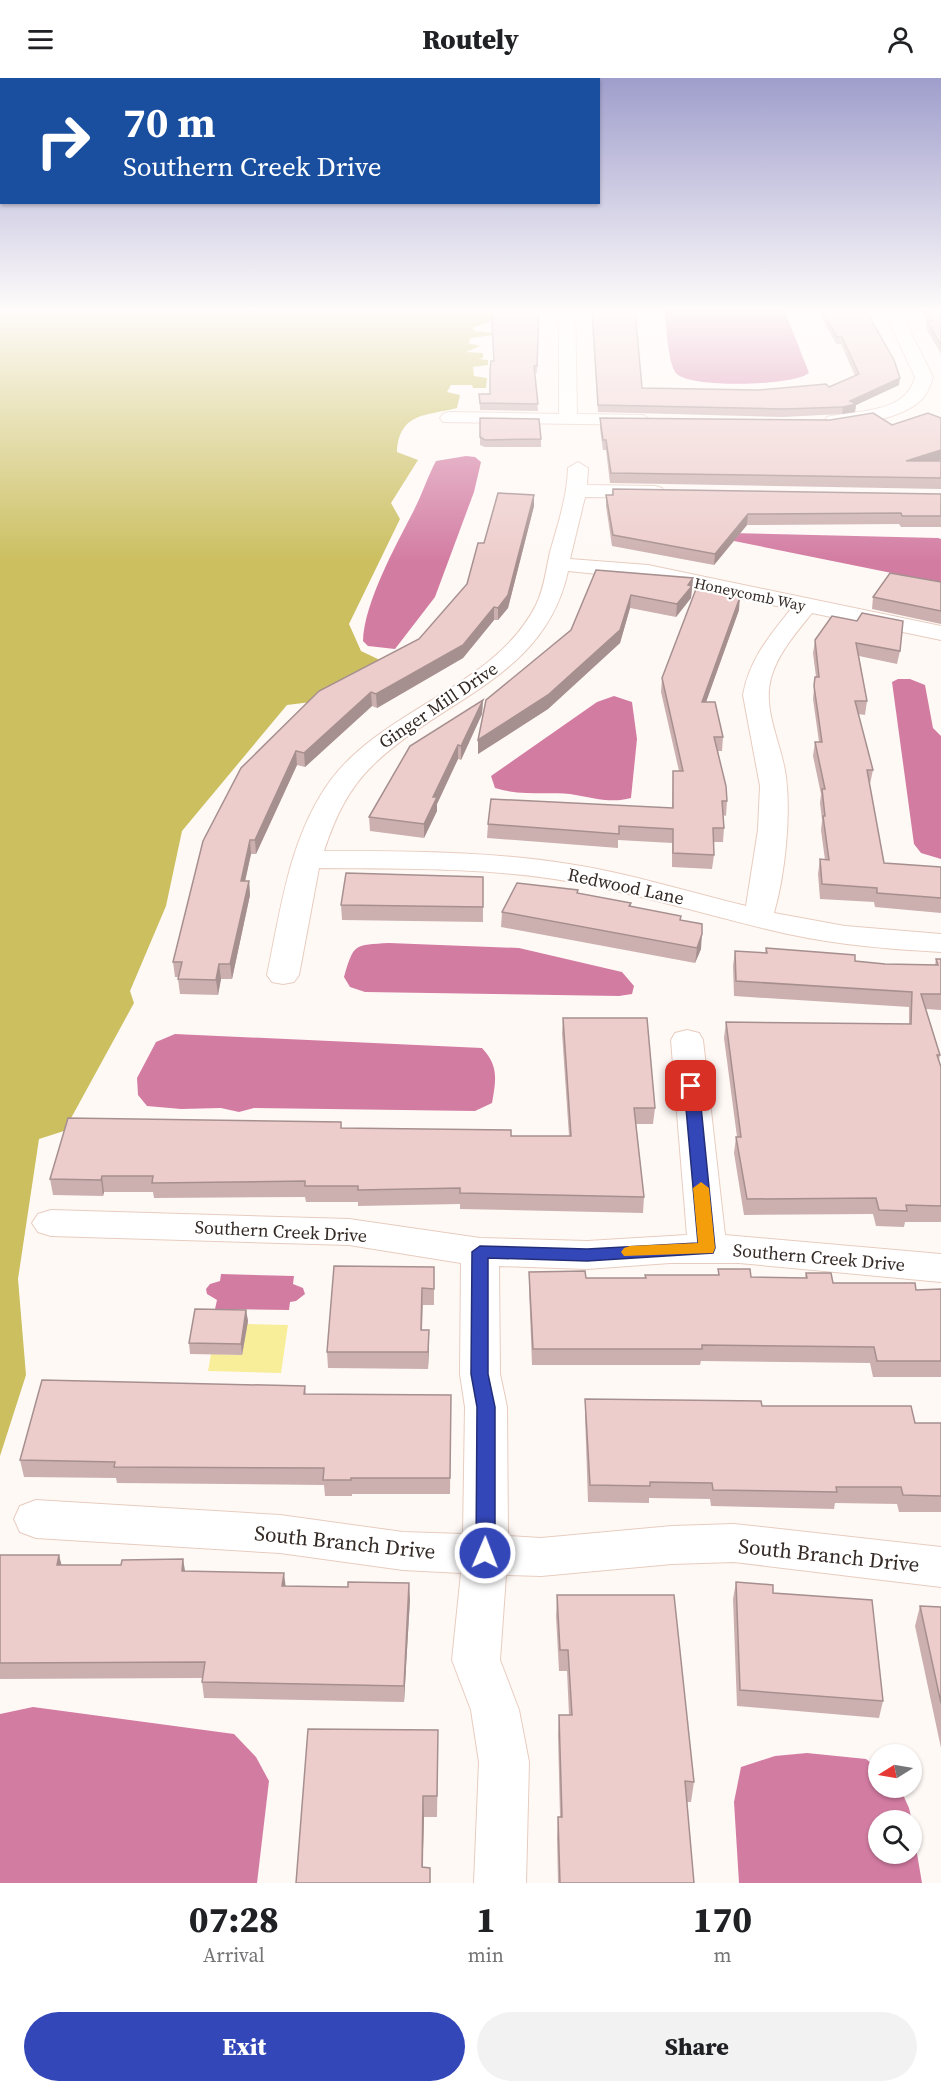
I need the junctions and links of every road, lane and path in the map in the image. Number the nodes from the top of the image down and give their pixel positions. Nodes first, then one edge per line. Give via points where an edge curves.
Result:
1 (568, 393) edge
2 (918, 393) edge
3 (449, 418) dead end
4 (568, 420) junction
5 (661, 421) edge
6 (814, 423) edge
7 (672, 493) edge
8 (558, 564) junction
9 (806, 605) junction
10 (941, 633) edge
11 (307, 859) junction
12 (758, 917) junction
13 (941, 943) edge
14 (283, 975) dead end
15 (687, 1040) dead end
16 (51, 1223) dead end
17 (707, 1248) junction
18 (480, 1252) junction
19 (941, 1268) edge
20 (36, 1519) dead end
21 (485, 1553) junction
22 (941, 1567) edge
23 (500, 1883) edge

1 - 4 street
2 - 6 street via 888,411
3 - 4 street
4 - 5 street
7 - 8 street, Ginger Mill Drive via 578,480
8 - 9 street, Honeycomb Way via 648,572
8 - 11 street, Ginger Mill Drive via 546,606 531,631 508,656 474,682 371,751 341,785 321,820
9 - 10 street, Honeycomb Way
9 - 12 street via 766,658 758,679 756,706 769,757 773,814
11 - 12 street, Redwood Lane via 445,861 569,873
11 - 14 street, Ginger Mill Drive
12 - 13 street, Redwood Lane via 870,939
15 - 17 street
16 - 18 street, Southern Creek Drive via 349,1232
17 - 18 street, Southern Creek Drive via 587,1255
17 - 19 street, Southern Creek Drive
18 - 21 street via 480,1374 486,1407
20 - 21 street, South Branch Drive via 280,1534 403,1551
21 - 22 street, South Branch Drive via 541,1557 734,1543
21 - 23 street via 476,1660 495,1710 504,1762

